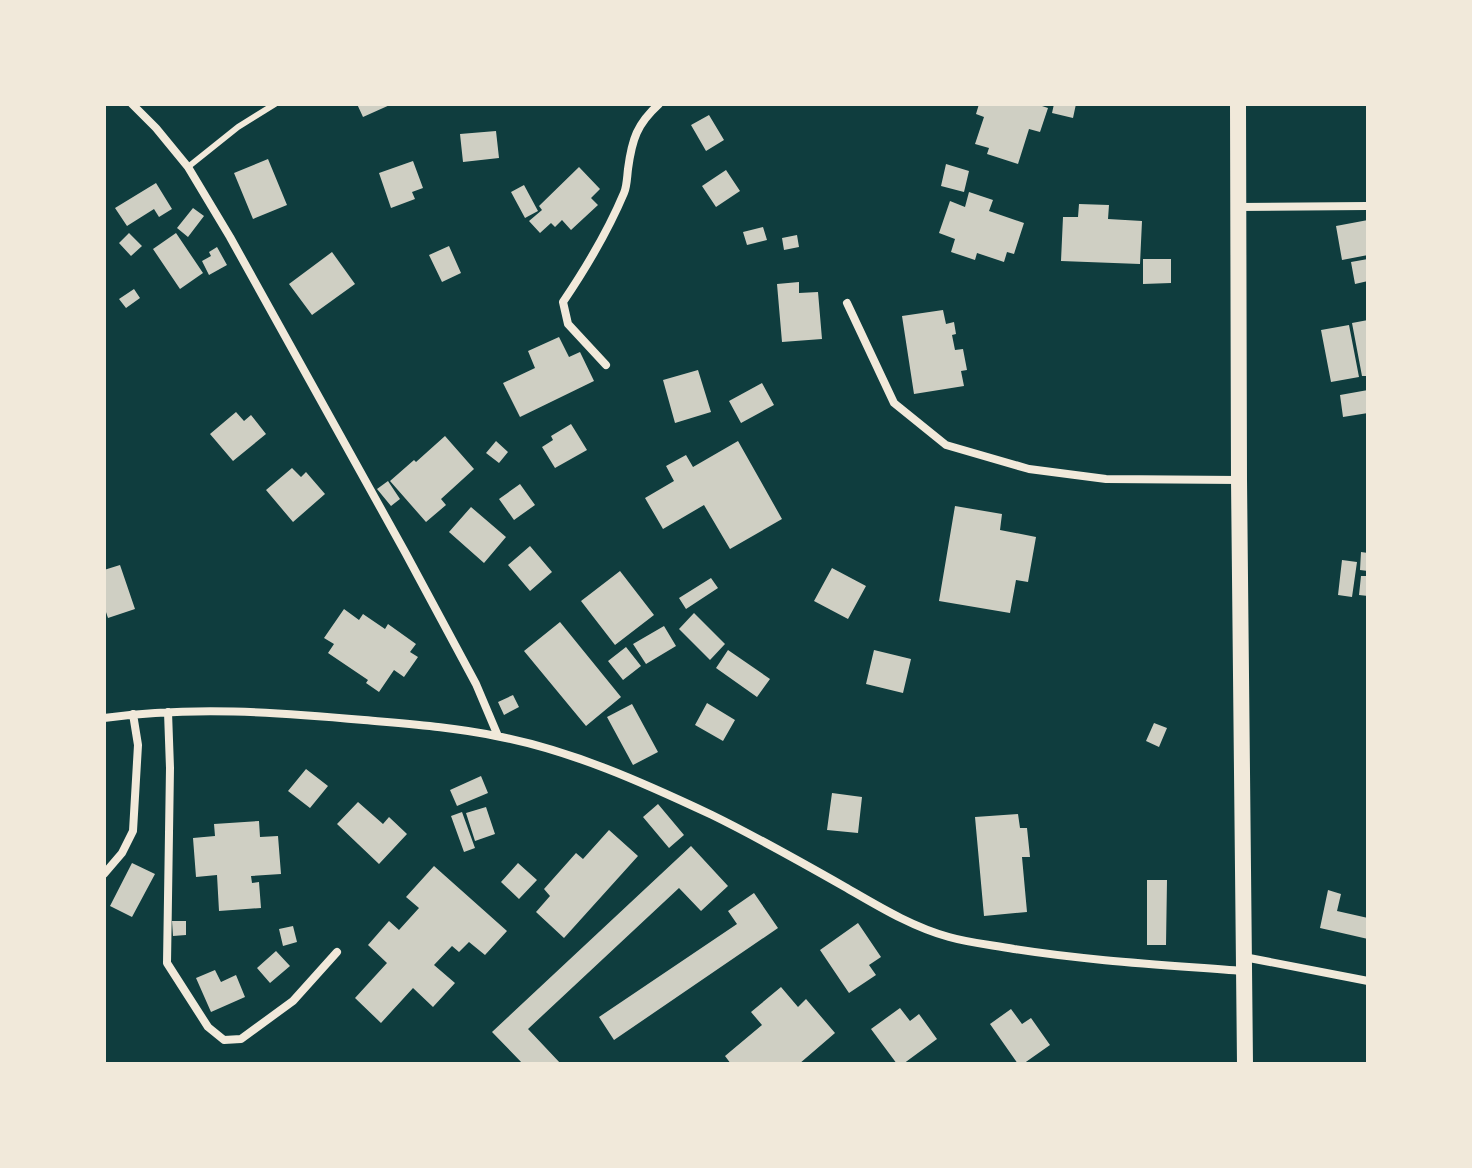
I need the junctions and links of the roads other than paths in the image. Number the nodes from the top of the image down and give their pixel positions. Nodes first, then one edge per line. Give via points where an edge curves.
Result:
1 (132, 104) edge
2 (275, 104) edge
3 (659, 104) edge
4 (1238, 104) edge
5 (188, 167) junction
6 (1368, 206) edge
7 (1238, 207) junction
8 (847, 303) dead end
9 (606, 365) dead end
10 (1239, 480) junction
11 (168, 712) junction
12 (133, 714) junction
13 (104, 718) edge
14 (498, 736) junction
15 (104, 874) edge
16 (337, 952) dead end
17 (1244, 964) junction
18 (1368, 981) edge
19 (1245, 1064) edge

1 - 5 street
2 - 5 lane
3 - 9 street via 639,128 625,191 563,302 568,324
4 - 7 main road
5 - 14 street via 412,565
6 - 7 street
7 - 10 main road
8 - 10 street via 894,403 946,445 1029,469 1106,479
10 - 17 main road
11 - 12 street
11 - 14 street via 307,715
11 - 16 street via 167,963 208,1027 224,1040 241,1039 293,1001
12 - 13 street
12 - 15 street via 138,745 133,831
14 - 17 street via 573,757 698,809 946,937 1069,958
17 - 18 street
17 - 19 main road

